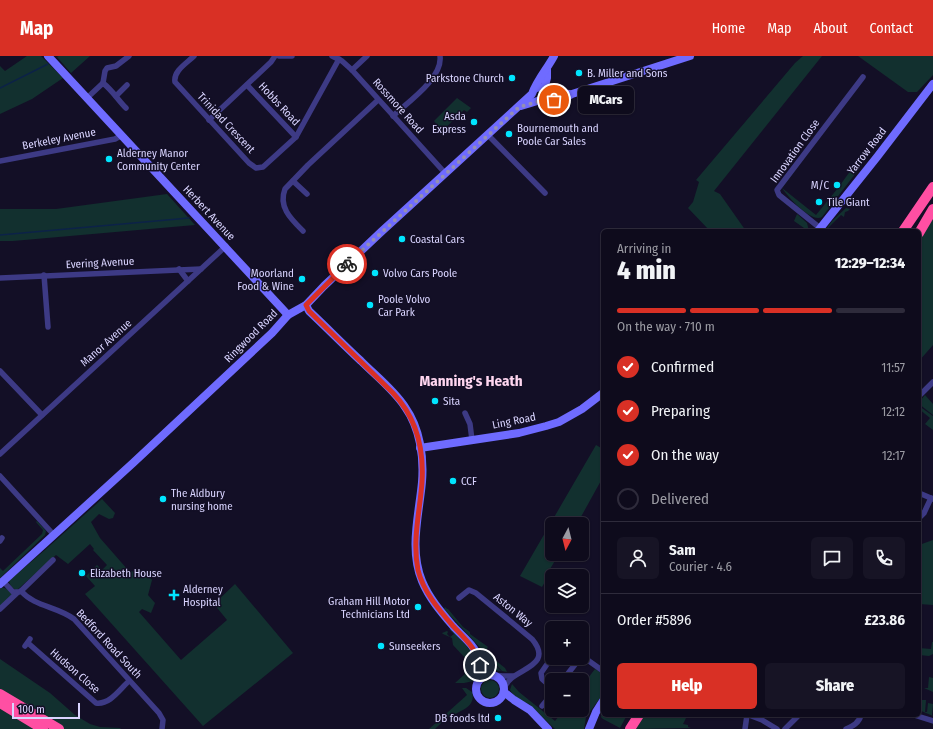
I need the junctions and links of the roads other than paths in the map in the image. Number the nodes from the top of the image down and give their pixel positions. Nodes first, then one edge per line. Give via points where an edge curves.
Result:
1 (48, 56) edge
2 (129, 56) edge
3 (194, 56) edge
4 (275, 56) edge
5 (279, 56) edge
6 (292, 56) edge
7 (332, 56) edge
8 (367, 56) edge
9 (440, 56) edge
10 (554, 56) edge
11 (690, 56) edge
12 (338, 59) junction
13 (352, 70) junction
14 (863, 77) dead end
15 (103, 84) junction
16 (933, 84) edge
17 (127, 85) dead end
18 (247, 85) junction
19 (539, 90) junction
20 (572, 94) junction
21 (116, 96) junction
22 (87, 98) junction
23 (378, 100) junction
24 (541, 101) junction
25 (519, 107) junction
26 (126, 108) dead end
27 (393, 116) junction
28 (209, 120) junction
29 (122, 135) junction
30 (488, 135) junction
31 (296, 137) junction
32 (0, 160) edge
33 (445, 173) junction
34 (293, 181) junction
35 (933, 187) edge
36 (545, 193) dead end
37 (307, 194) dead end
38 (933, 195) edge
39 (933, 209) edge
40 (818, 229) edge
41 (820, 229) edge
42 (904, 229) edge
43 (913, 229) edge
44 (921, 230) edge
45 (303, 231) dead end
46 (226, 246) junction
47 (179, 269) junction
48 (202, 269) junction
49 (44, 275) junction
50 (0, 278) edge
51 (188, 281) junction
52 (306, 305) junction
53 (288, 314) junction
54 (48, 327) dead end
55 (0, 371) edge
56 (933, 382) edge
57 (921, 394) edge
58 (601, 395) edge
59 (465, 413) dead end
60 (42, 415) junction
61 (472, 440) junction
62 (420, 448) junction
63 (0, 454) edge
64 (1, 478) edge
65 (921, 494) edge
66 (932, 498) edge
67 (921, 516) edge
68 (53, 534) junction
69 (53, 560) dead end
70 (2, 582) edge
71 (19, 592) junction
72 (459, 598) dead end
73 (0, 609) edge
74 (28, 643) dead end
75 (589, 662) edge
76 (480, 665) junction
77 (546, 665) edge
78 (575, 665) edge
79 (601, 670) edge
80 (568, 673) edge
81 (492, 675) junction
82 (515, 675) junction
83 (479, 680) junction
84 (129, 681) junction
85 (545, 682) edge
86 (505, 690) junction
87 (0, 694) edge
88 (496, 702) junction
89 (545, 702) edge
90 (0, 703) edge
91 (518, 703) junction
92 (601, 704) edge
93 (542, 706) dead end
94 (631, 717) edge
95 (637, 717) edge
96 (748, 717) edge
97 (797, 717) edge
98 (860, 717) edge
99 (920, 717) edge
100 (763, 718) edge
101 (933, 721) edge
102 (590, 728) edge
103 (43, 729) edge
104 (59, 729) edge
105 (162, 729) edge
106 (548, 729) edge
107 (623, 729) edge
108 (630, 729) edge
109 (745, 729) edge
110 (778, 729) edge
111 (785, 729) edge
112 (846, 729) edge

1 - 22 street, Herbert Avenue
2 - 15 street via 116,66 107,68
3 - 28 street, Trinidad Crescent via 177,73 175,82
4 - 18 street
5 - 6 street
7 - 12 street, Rossmore Road
8 - 13 street
9 - 27 street via 440,66 435,77
10 - 19 street via 547,69 547,78
11 - 20 street, Ringwood Road
12 - 13 street, Rossmore Road
12 - 31 street, Trinidad Crescent
13 - 23 street, Rossmore Road
14 - 40 street, Innovation Close via 777,190 779,195
15 - 21 street
15 - 22 street
16 - 41 street, Yarrow Road
17 - 21 street
18 - 28 street
18 - 31 street, Hobbs Road
19 - 20 street
19 - 24 street via 535,99
19 - 24 street via 546,95
19 - 25 street, Ringwood Road
20 - 24 street, Ringwood Road via 563,99
21 - 26 street
22 - 29 street, Herbert Avenue
23 - 27 street, Rossmore Road
23 - 34 street
24 - 25 street, Ringwood Road
25 - 30 street, Ringwood Road
27 - 33 street, Rossmore Road
28 - 31 street, Trinidad Crescent via 256,168 266,165
29 - 32 street, Berkeley Avenue via 115,139
29 - 46 street, Herbert Avenue
30 - 33 street, Ringwood Road
30 - 36 street
33 - 52 street, Ringwood Road
34 - 37 street
34 - 45 street via 285,189 284,208
35 - 42 highway
38 - 43 highway
39 - 44 highway
46 - 48 street, Manor Avenue
46 - 53 street, Herbert Avenue
47 - 48 street, Evering Avenue
47 - 49 street, Evering Avenue
47 - 51 street
48 - 51 street, Manor Avenue
49 - 50 street, Evering Avenue
49 - 54 street
51 - 60 street, Manor Avenue
52 - 53 street, Ringwood Road
52 - 62 street via 309,311 401,401 410,415
53 - 68 street, Ringwood Road via 282,323 133,463
55 - 60 street
56 - 57 street
58 - 61 street, Ling Road via 559,422 535,430
59 - 61 street via 470,424
60 - 63 street, Manor Avenue
61 - 62 street, Ling Road
62 - 76 street via 422,481 416,547 419,571 434,602 475,650
64 - 68 street
65 - 66 street
66 - 67 street
68 - 70 street, Ringwood Road
69 - 71 street
70 - 71 street, Bedford Road South via 13,592
71 - 73 street
71 - 84 street, Bedford Road South via 33,602 59,610 74,619
72 - 82 street, Aston Way via 469,590 476,593 537,645 539,654 536,661 531,667
74 - 84 street, Hudson Close via 96,702 108,701
75 - 79 street
76 - 81 street
76 - 83 street
77 - 85 street via 541,673
78 - 80 street
81 - 82 street, Aston Way
81 - 83 street via 485,675
81 - 86 street via 502,680
82 - 86 street, Aston Way via 506,683
83 - 88 street via 476,687 478,696 487,703
84 - 105 street, Bedford Road South via 161,716
86 - 88 street
86 - 91 street
87 - 104 highway
88 - 91 street
89 - 93 street
90 - 103 highway
91 - 106 street via 530,710
92 - 102 street
94 - 107 highway
95 - 108 highway
96 - 109 street
97 - 111 street
98 - 112 street via 855,725
99 - 101 street
100 - 110 street

